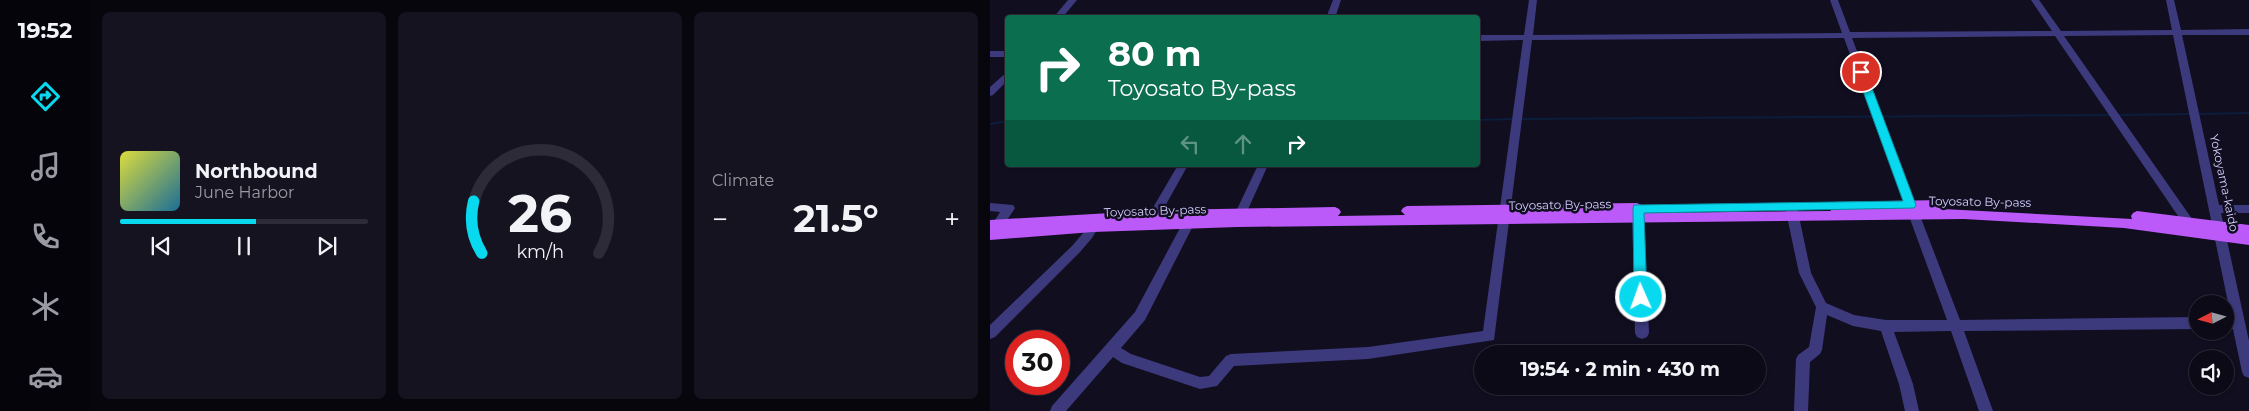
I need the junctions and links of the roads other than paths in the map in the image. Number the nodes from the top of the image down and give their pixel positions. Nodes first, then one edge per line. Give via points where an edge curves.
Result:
1 (1073, 0) edge
2 (1337, 0) edge
3 (1533, 0) edge
4 (1834, 0) edge
5 (2034, 0) edge
6 (2170, 0) edge
7 (1060, 15) edge
8 (1331, 15) edge
9 (2249, 32) edge
10 (2177, 33) junction
11 (1848, 35) junction
12 (2059, 35) junction
13 (1480, 38) edge
14 (1528, 38) junction
15 (990, 54) edge
16 (1005, 54) edge
17 (1005, 77) edge
18 (990, 93) edge
19 (1182, 167) edge
20 (1262, 167) edge
21 (990, 207) edge
22 (2215, 209) junction
23 (2249, 209) edge
24 (1913, 210) junction
25 (1792, 211) junction
26 (1638, 213) junction
27 (1506, 215) junction
28 (1239, 217) junction
29 (1190, 219) junction
30 (1152, 220) junction
31 (1096, 222) junction
32 (2191, 226) junction
33 (992, 230) edge
34 (2249, 230) edge
35 (2220, 231) junction
36 (2249, 240) edge
37 (1822, 307) junction
38 (2189, 323) edge
39 (2234, 323) edge
40 (2239, 323) junction
41 (1886, 326) junction
42 (1954, 326) junction
43 (990, 333) edge
44 (1642, 333) dead end
45 (1112, 349) junction
46 (2249, 372) edge
47 (1057, 411) edge
48 (1801, 411) edge
49 (1912, 411) edge
50 (1986, 411) edge

1 - 7 street
2 - 8 street
3 - 14 street
4 - 11 street
5 - 12 street
6 - 10 street, Yokoyama-kaido
9 - 10 street
10 - 12 street
10 - 22 street, Yokoyama-kaido
11 - 12 street
11 - 14 street
11 - 24 street
12 - 32 street
13 - 14 street
14 - 27 street
15 - 16 street
17 - 18 street
19 - 30 street
20 - 28 street
21 - 33 street via 1009,208
22 - 23 street
22 - 35 street, Yokoyama-kaido
24 - 25 main road, Toyosato By-pass
24 - 32 main road, Toyosato By-pass
24 - 42 street
25 - 26 main road, Toyosato By-pass
25 - 37 street via 1805,273
26 - 27 main road, Toyosato By-pass
26 - 44 street
27 - 28 main road, Toyosato By-pass
27 - 45 street via 1489,336 1368,352 1232,360 1212,382 1200,383 1127,359
28 - 29 main road, Toyosato By-pass
29 - 30 main road, Toyosato By-pass
29 - 45 street via 1140,316
30 - 31 main road, Toyosato By-pass
31 - 33 main road, Toyosato By-pass
31 - 43 street via 1076,249
32 - 35 main road, Toyosato By-pass
34 - 35 main road, Toyosato By-pass
35 - 36 main road, Toyosato By-pass
35 - 40 street, Yokoyama-kaido
37 - 41 street via 1853,320
37 - 48 street via 1815,350 1803,359
38 - 42 street
39 - 40 street
40 - 46 street, Yokoyama-kaido
41 - 42 street
41 - 49 street
42 - 50 street
45 - 47 street

